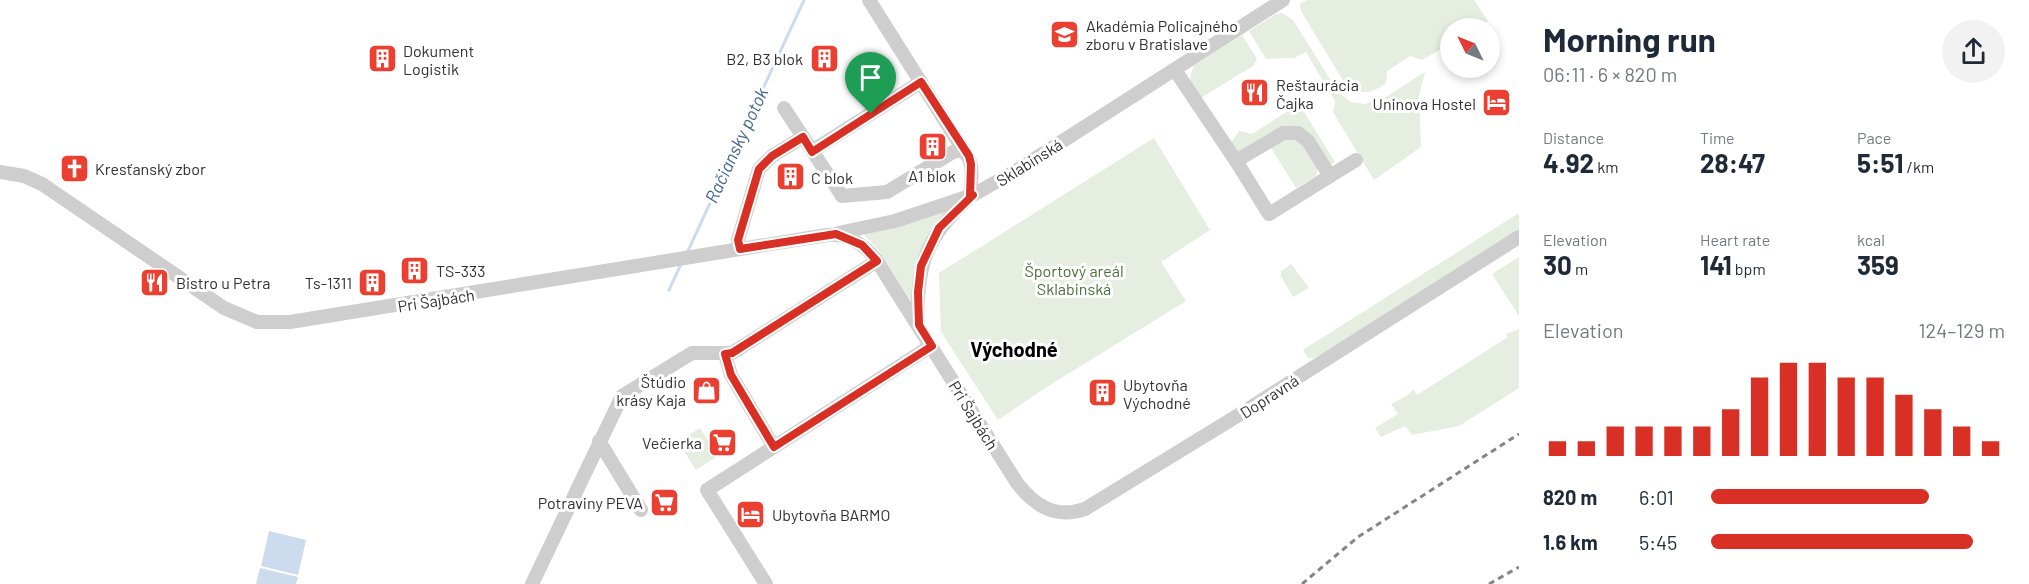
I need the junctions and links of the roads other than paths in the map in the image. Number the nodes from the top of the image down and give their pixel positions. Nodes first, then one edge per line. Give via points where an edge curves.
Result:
1 (869, 0) edge
2 (1283, 0) edge
3 (1175, 70) junction
4 (921, 82) junction
5 (784, 108) dead end
6 (803, 137) junction
7 (964, 151) junction
8 (812, 152) junction
9 (1356, 160) dead end
10 (1236, 161) junction
11 (0, 172) edge
12 (1330, 176) junction
13 (972, 195) junction
14 (836, 234) junction
15 (1519, 237) edge
16 (740, 249) junction
17 (877, 261) junction
18 (919, 325) junction
19 (932, 346) junction
20 (725, 354) junction
21 (599, 441) junction
22 (774, 447) junction
23 (1017, 483) joint
24 (641, 510) dead end
25 (531, 584) edge
26 (766, 584) edge

1 - 4 street
2 - 3 street, Sklabinská
3 - 10 street
3 - 13 street, Sklabinská
4 - 7 street
4 - 8 street
5 - 6 street
6 - 8 street
6 - 16 street via 759,169 738,240
7 - 8 street via 953,152 887,192 844,197
7 - 13 street via 971,164
9 - 12 street
10 - 12 street via 1283,133 1298,133 1308,141
10 - 12 street via 1269,214
11 - 16 street, Pri Šajbách via 42,184 224,308 263,323 370,310
13 - 14 street, Sklabinská via 896,221
13 - 18 street via 946,220 929,246 919,279
14 - 16 street, Pri Šajbách
14 - 17 street, Pri Šajbách via 862,245
15 - 23 street, Dopravná via 1085,509 1067,513 1046,510
17 - 18 street, Pri Šajbách
17 - 20 street
18 - 19 street, Pri Šajbách
19 - 22 street
19 - 23 street, Pri Šajbách
20 - 21 street via 692,353 622,396
20 - 22 street via 731,375
21 - 24 street
21 - 25 street
22 - 26 street via 707,490

